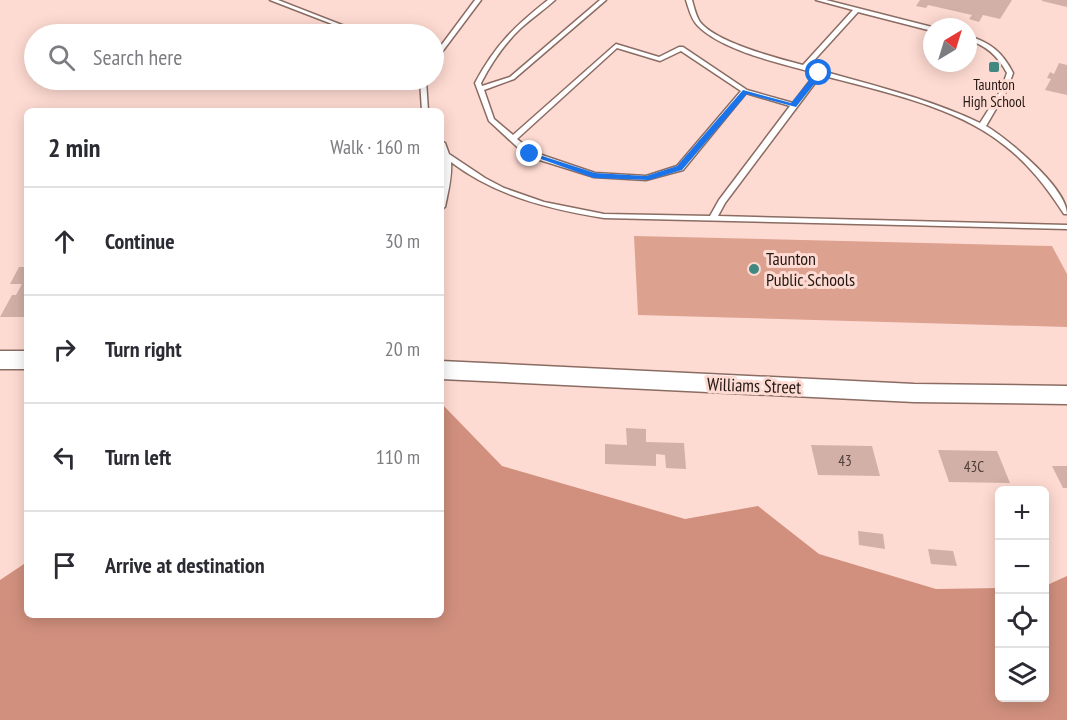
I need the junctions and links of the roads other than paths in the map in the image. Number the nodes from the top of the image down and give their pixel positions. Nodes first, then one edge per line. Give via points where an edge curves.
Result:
1 (273, 0) edge
2 (478, 0) edge
3 (552, 0) edge
4 (603, 0) edge
5 (689, 0) edge
6 (819, 0) edge
7 (856, 9) junction
8 (336, 24) edge
9 (923, 27) edge
10 (977, 40) edge
11 (444, 46) edge
12 (804, 68) junction
13 (819, 73) junction
14 (480, 88) junction
15 (424, 90) edge
16 (745, 91) junction
17 (793, 105) junction
18 (425, 108) edge
19 (982, 126) junction
20 (513, 139) junction
21 (444, 150) edge
22 (447, 156) junction
23 (444, 182) edge
24 (1067, 212) edge
25 (713, 218) junction
26 (1067, 227) edge
27 (0, 360) edge
28 (24, 360) edge
29 (444, 370) edge
30 (1067, 395) edge

1 - 8 lane
2 - 11 lane
3 - 14 lane via 510,32 489,59 478,83
4 - 14 lane via 512,78
5 - 12 lane via 698,24 728,42
6 - 7 lane
7 - 9 lane
7 - 12 lane
10 - 19 lane via 1002,56 1010,73
12 - 13 lane
13 - 17 lane
13 - 19 lane via 931,105
14 - 20 lane via 491,120
15 - 18 lane
16 - 17 lane
16 - 20 lane via 680,168 646,178 594,175 530,154
16 - 20 lane via 681,48 660,58 616,46
17 - 25 lane
19 - 24 lane via 1022,156
21 - 22 lane
22 - 23 lane
22 - 25 lane via 500,188 566,210 647,218
25 - 26 lane
27 - 28 street
29 - 30 street, Williams Street via 902,392

